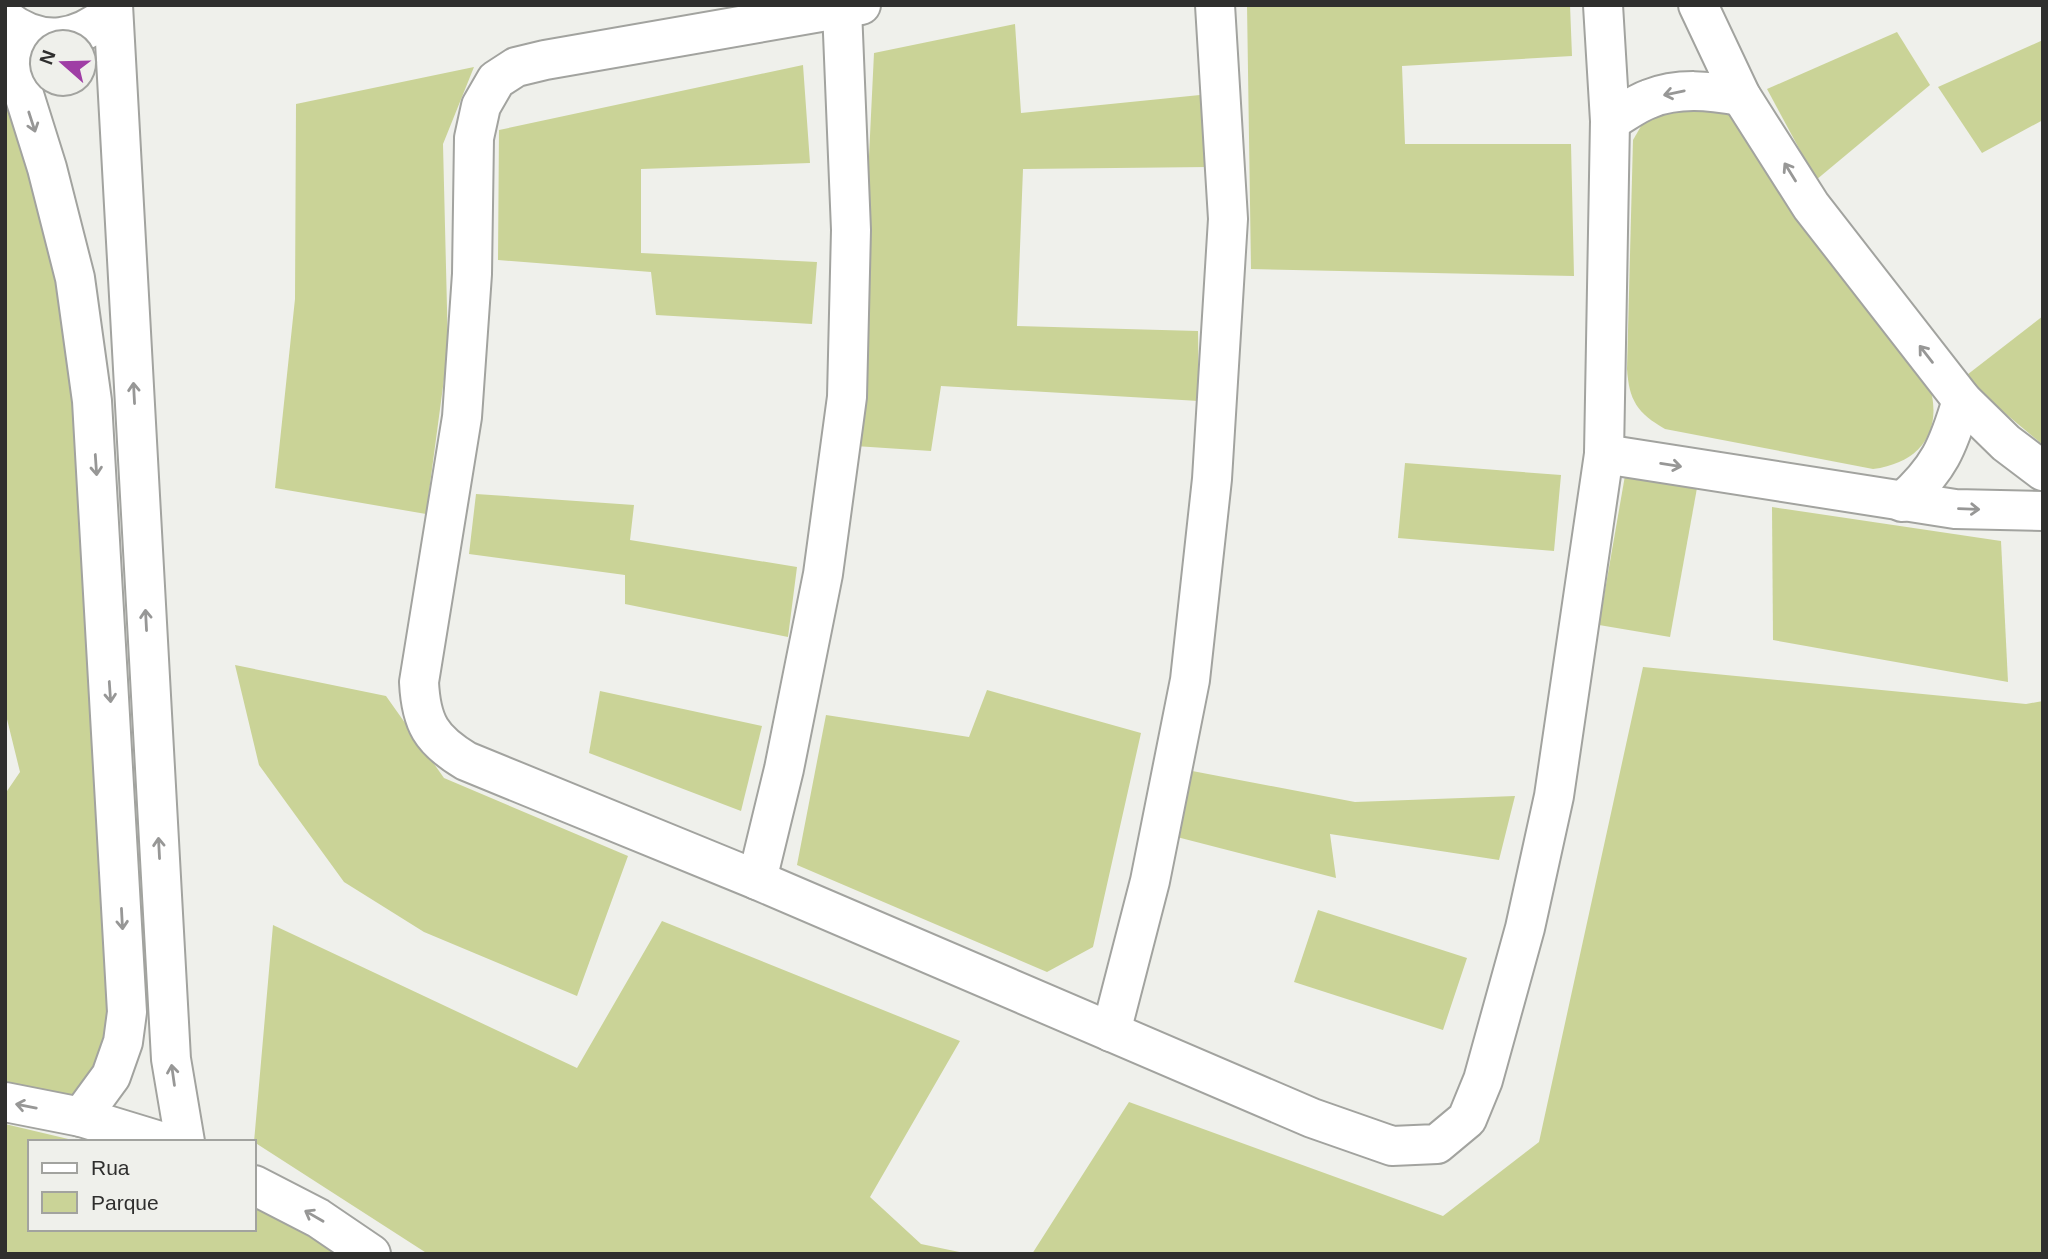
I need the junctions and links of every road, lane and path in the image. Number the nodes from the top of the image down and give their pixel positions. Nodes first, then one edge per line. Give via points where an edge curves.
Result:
1 (1215, 5) edge
2 (1603, 5) edge
3 (1698, 5) edge
4 (852, 7) edge
5 (113, 8) edge
6 (5, 19) edge
7 (5, 34) edge
8 (1741, 96) junction
9 (1610, 121) junction
10 (1962, 400) junction
11 (1604, 454) junction
12 (2043, 471) edge
13 (1902, 502) junction
14 (2043, 511) edge
15 (757, 880) junction
16 (1111, 1032) junction
17 (5, 1102) edge
18 (80, 1116) junction
19 (157, 1140) edge
20 (185, 1140) edge
21 (256, 1186) edge
22 (371, 1254) edge

1 - 16 street via 1228,219 1212,479 1189,680 1150,881
2 - 9 street
3 - 8 street
4 - 15 street via 847,397 821,587 785,769
4 - 15 street via 516,67 495,80 481,106 474,138 472,274 462,417 419,682 420,706 430,732 444,748 466,761
5 - 6 street via 97,25 57,38 37,36
20 -> 5 street via 170,1059
7 -> 18 street via 75,278 92,401 127,1012 111,1076
8 -> 9 street via 1682,90 1648,99
10 -> 8 street via 1811,206
9 - 11 street
10 - 12 street
10 - 13 street via 1940,461
11 -> 13 street
11 - 16 street via 1554,796 1525,928 1483,1080 1467,1119 1437,1144 1392,1146 1322,1122
13 -> 14 street via 1955,509
15 - 16 street
18 -> 17 street
18 - 19 street
22 -> 21 street via 317,1218

